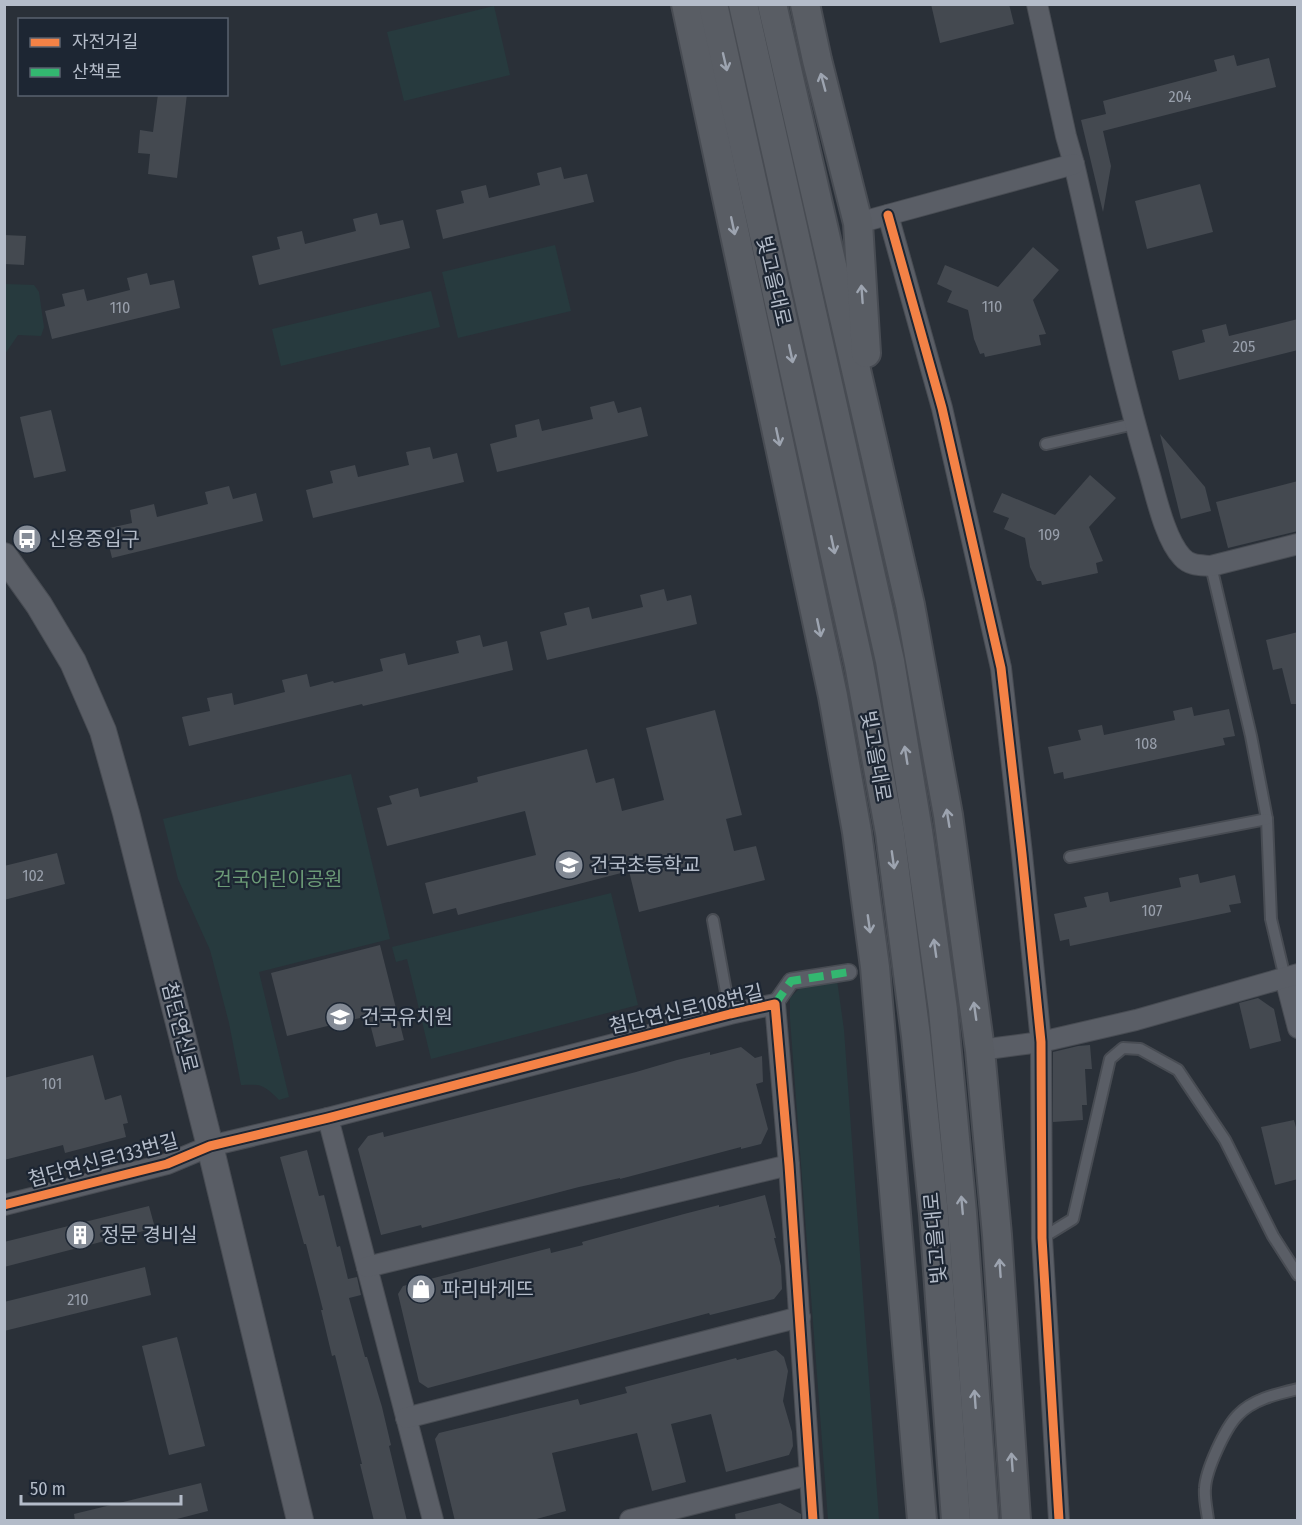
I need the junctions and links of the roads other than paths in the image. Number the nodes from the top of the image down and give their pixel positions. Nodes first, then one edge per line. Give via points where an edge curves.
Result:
1 (665, 4) edge
2 (686, 4) edge
3 (712, 4) edge
4 (743, 4) edge
5 (772, 4) edge
6 (805, 4) edge
7 (1037, 4) edge
8 (790, 81) junction
9 (1074, 164) junction
10 (845, 170) junction
11 (726, 190) junction
12 (888, 215) junction
13 (858, 223) junction
14 (1134, 424) junction
15 (871, 436) junction
16 (1046, 444) dead end
17 (1298, 544) edge
18 (4, 556) edge
19 (1211, 566) junction
20 (1267, 819) junction
21 (1070, 857) dead end
22 (712, 920) dead end
23 (849, 972) dead end
24 (1291, 976) edge
25 (775, 1004) junction
26 (730, 1014) junction
27 (1298, 1028) edge
28 (1041, 1042) junction
29 (980, 1050) junction
30 (328, 1118) junction
31 (210, 1146) junction
32 (789, 1165) junction
33 (4, 1205) edge
34 (1042, 1238) junction
35 (367, 1268) junction
36 (1298, 1275) edge
37 (800, 1317) junction
38 (1298, 1389) edge
39 (406, 1418) junction
40 (809, 1475) junction
41 (300, 1521) edge
42 (433, 1521) edge
43 (630, 1521) edge
44 (813, 1521) edge
45 (922, 1521) edge
46 (956, 1521) edge
47 (984, 1521) edge
48 (1016, 1521) edge
49 (1059, 1521) edge
50 (1208, 1521) edge

1 - 11 main road via 677,51
2 - 11 main road
3 -> 46 main road, 빛고을대로 via 859,664 890,833 933,1204
47 -> 4 main road, 빛고을대로 via 943,1010 918,831 890,661
5 - 8 main road
10 -> 6 main road
7 - 9 street
8 - 10 main road
8 - 15 main road
9 - 12 street
9 - 14 street
10 - 13 main road
11 -> 45 main road via 833,696 857,832 875,967
12 - 13 street
12 - 28 street via 942,408 1001,668
15 -> 13 main road
14 - 16 lane
14 - 19 street via 1161,515 1177,550 1188,563
29 -> 15 main road via 948,815 910,605
17 - 19 street
18 - 31 street, 첨단연신로 via 74,662 103,731
19 - 20 lane
20 - 21 lane
20 - 24 lane via 1270,919
22 - 26 lane
23 - 25 street via 791,981
24 - 27 street
24 - 28 street
25 - 26 street, 첨단연신로108번길
25 - 32 street, 첨단연신로108번길
26 - 30 street, 첨단연신로108번길
28 - 29 street
28 - 34 street
48 -> 29 main road
30 - 31 street, 첨단연신로108번길
30 - 35 street
31 - 33 street, 첨단연신로133번길 via 167,1164
31 - 41 street, 첨단연신로
32 - 35 street
32 - 37 street, 첨단연신로108번길
34 - 36 lane via 1073,1219 1110,1059 1122,1048 1140,1049 1178,1070 1225,1140 1273,1236
34 - 49 street
35 - 39 street
37 - 39 street
37 - 40 street, 첨단연신로108번길
38 - 50 lane via 1270,1396 1238,1414 1207,1477
39 - 42 street
40 - 43 street
40 - 44 street, 첨단연신로108번길

